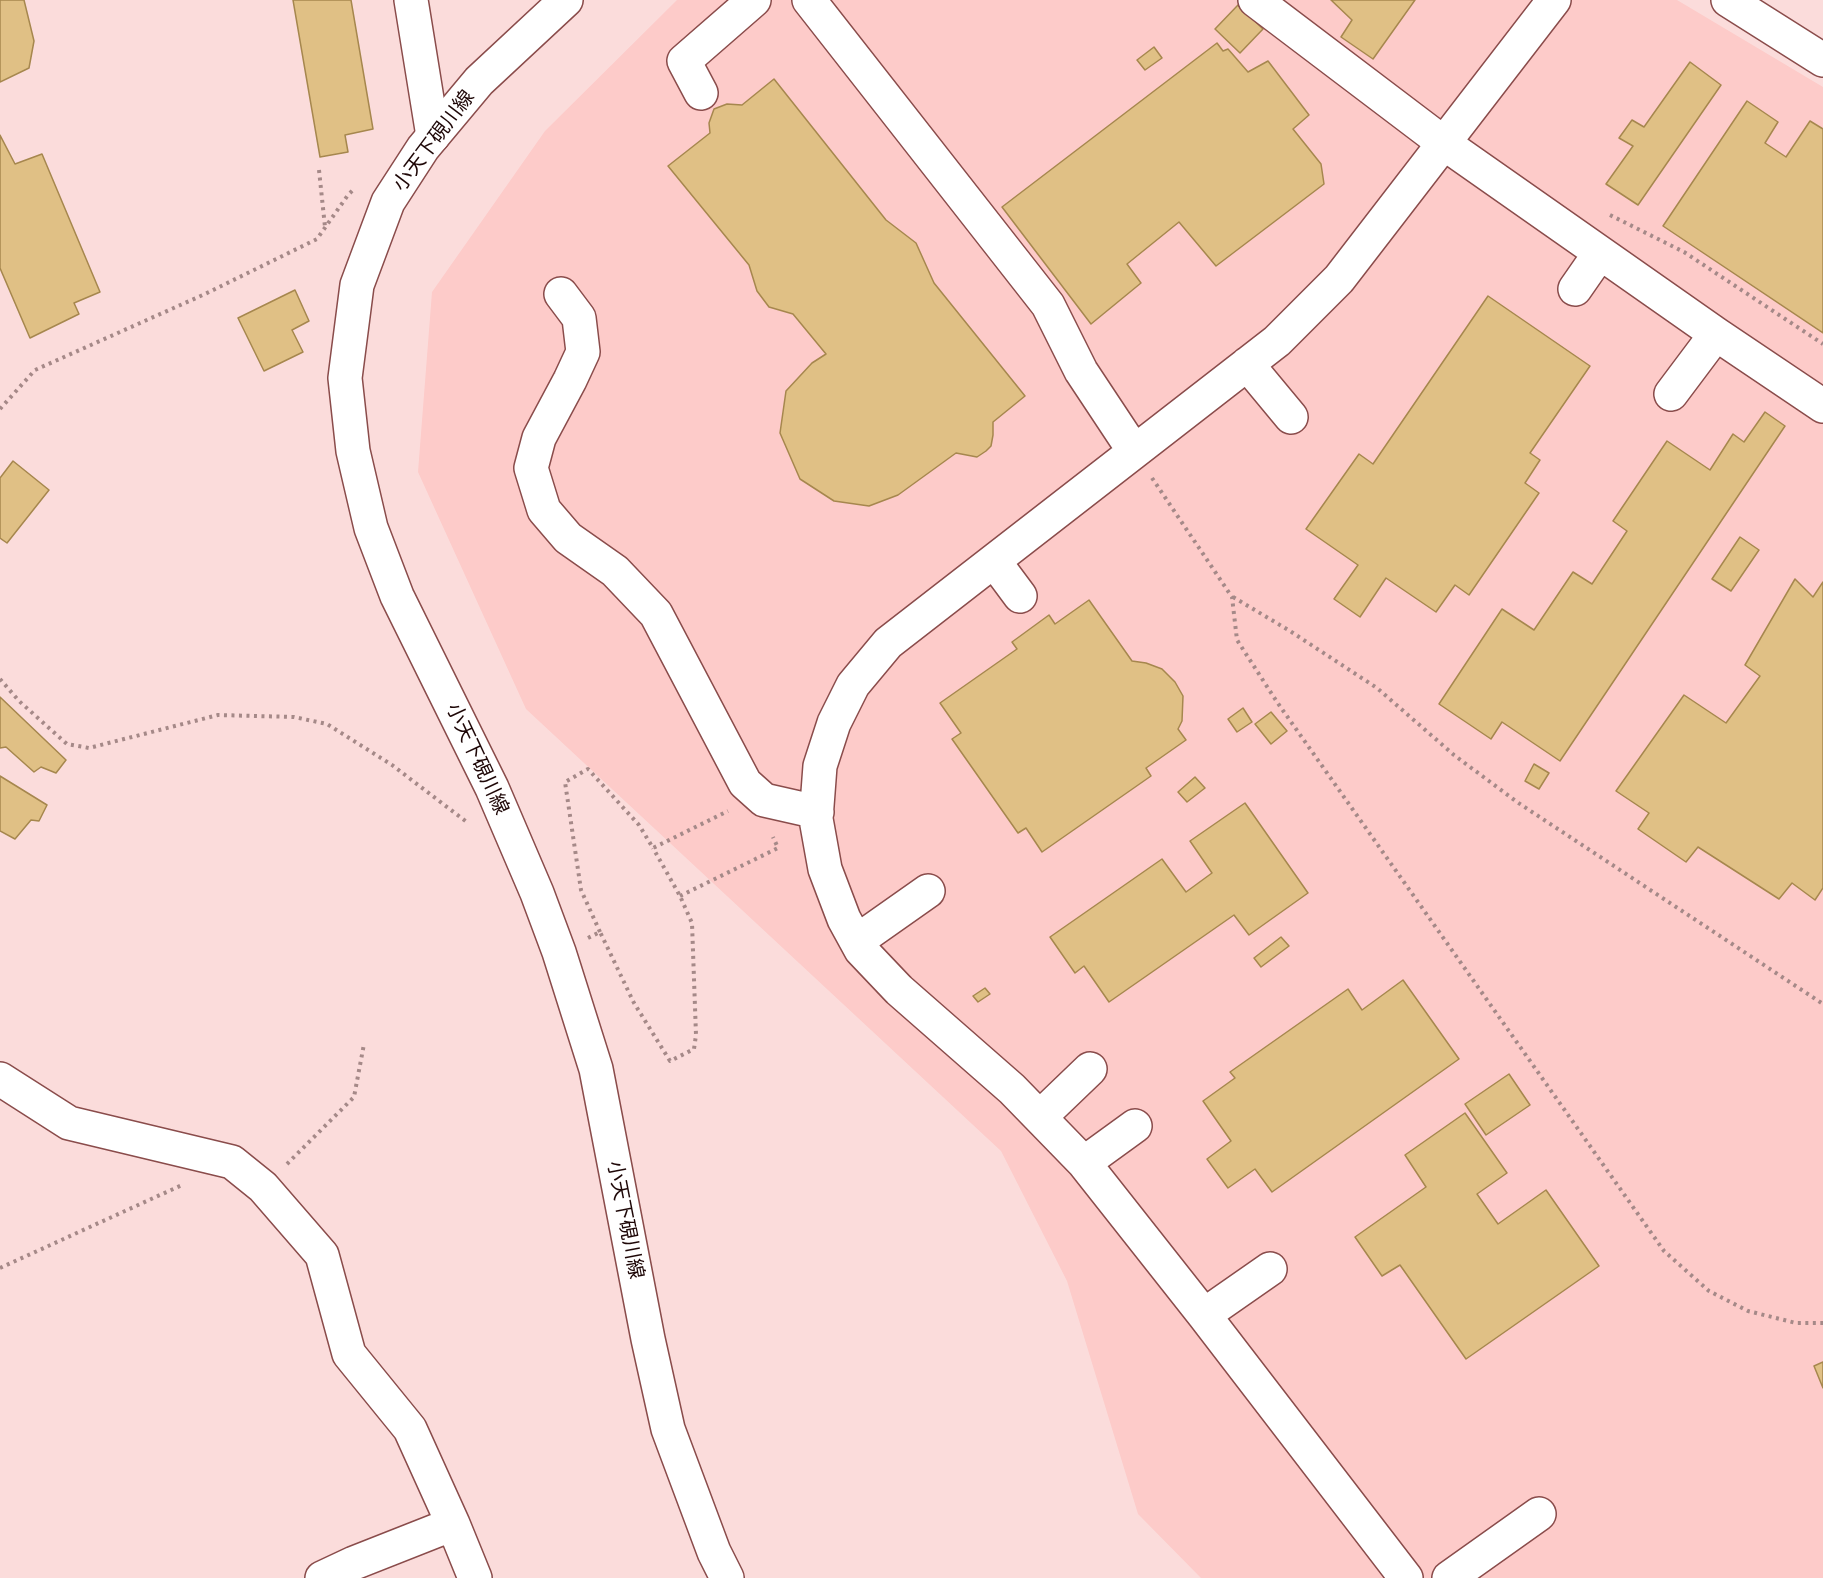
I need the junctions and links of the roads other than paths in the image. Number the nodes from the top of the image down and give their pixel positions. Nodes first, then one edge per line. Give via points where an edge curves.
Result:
1 (411, 0) edge
2 (566, 0) edge
3 (754, 0) edge
4 (809, 0) edge
5 (1255, 0) edge
6 (1554, 0) edge
7 (1728, 0) edge
8 (1823, 60) edge
9 (701, 93) dead end
10 (433, 136) junction
11 (1444, 144) junction
12 (1600, 253) junction
13 (1575, 289) dead end
14 (561, 294) dead end
15 (1716, 334) junction
16 (1247, 364) junction
17 (1671, 394) dead end
18 (1823, 406) edge
19 (1291, 417) dead end
20 (1134, 451) junction
21 (994, 561) junction
22 (1020, 596) dead end
23 (817, 812) junction
24 (928, 891) dead end
25 (857, 941) junction
26 (1090, 1070) dead end
27 (0, 1079) edge
28 (1040, 1117) junction
29 (1135, 1126) dead end
30 (1084, 1163) junction
31 (1270, 1269) dead end
32 (1204, 1315) junction
33 (1539, 1514) dead end
34 (453, 1524) junction
35 (322, 1578) edge
36 (475, 1578) edge
37 (728, 1578) edge
38 (1406, 1578) edge
39 (1449, 1578) edge

1 - 10 street
2 - 10 street, 小天下硯川線 via 480,81
3 - 9 street via 684,61
4 - 20 street via 1048,305 1081,371
5 - 11 street
6 - 11 street
7 - 8 street
10 - 37 street, 小天下硯川線 via 388,202 357,285 345,378 353,450 370,528 397,596 492,788 559,952 596,1069 668,1429 714,1552
11 - 12 street
11 - 16 street via 1339,279 1277,341
12 - 13 street
12 - 15 street
14 - 23 street via 579,318 583,352 539,438 531,468 544,510 567,538 615,571 656,614 745,783 764,800
15 - 17 street
15 - 18 street
16 - 19 street
16 - 20 street
20 - 21 street
21 - 22 street
21 - 23 street via 888,643 853,685 834,723 820,766
23 - 25 street via 825,869
24 - 25 street
25 - 28 street via 899,990
26 - 28 street
27 - 34 street via 69,1123 232,1162 263,1187 322,1256 349,1354 410,1429
28 - 30 street
29 - 30 street
30 - 32 street
31 - 32 street
32 - 38 street
33 - 39 street
34 - 35 street
34 - 36 street

